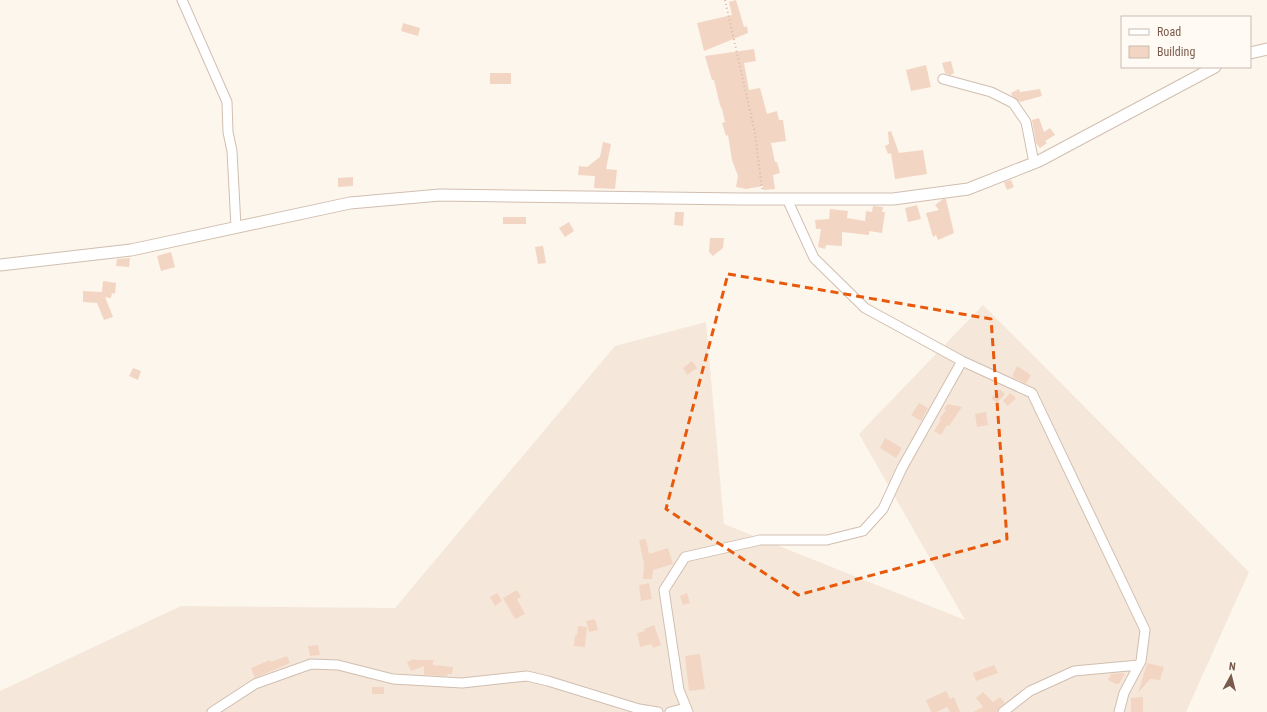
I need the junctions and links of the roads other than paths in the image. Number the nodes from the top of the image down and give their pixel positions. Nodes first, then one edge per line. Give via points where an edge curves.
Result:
1 (182, 0) edge
2 (1267, 49) edge
3 (1251, 53) edge
4 (1213, 68) edge
5 (944, 79) dead end
6 (1034, 163) junction
7 (787, 199) junction
8 (236, 228) junction
9 (0, 265) edge
10 (962, 361) junction
11 (1139, 665) junction
12 (687, 710) edge
13 (212, 712) edge
14 (658, 712) edge
15 (670, 712) edge
16 (1003, 712) edge
17 (1119, 712) edge

1 - 8 street via 227,102
2 - 3 street
4 - 6 street
5 - 6 street via 990,92 1013,103 1026,122
6 - 7 street via 968,189 893,199
7 - 8 street via 440,195 350,203
7 - 10 street via 814,258 865,308
8 - 9 street via 131,250
10 - 11 street via 1032,392 1145,630
10 - 12 street via 902,468 883,509 863,531 827,540 760,540 685,557 664,590 679,690
11 - 16 street via 1074,671 1030,691
11 - 17 street via 1124,693
12 - 15 street
13 - 14 street via 255,684 311,664 338,665 393,679 462,683 527,676 639,709

